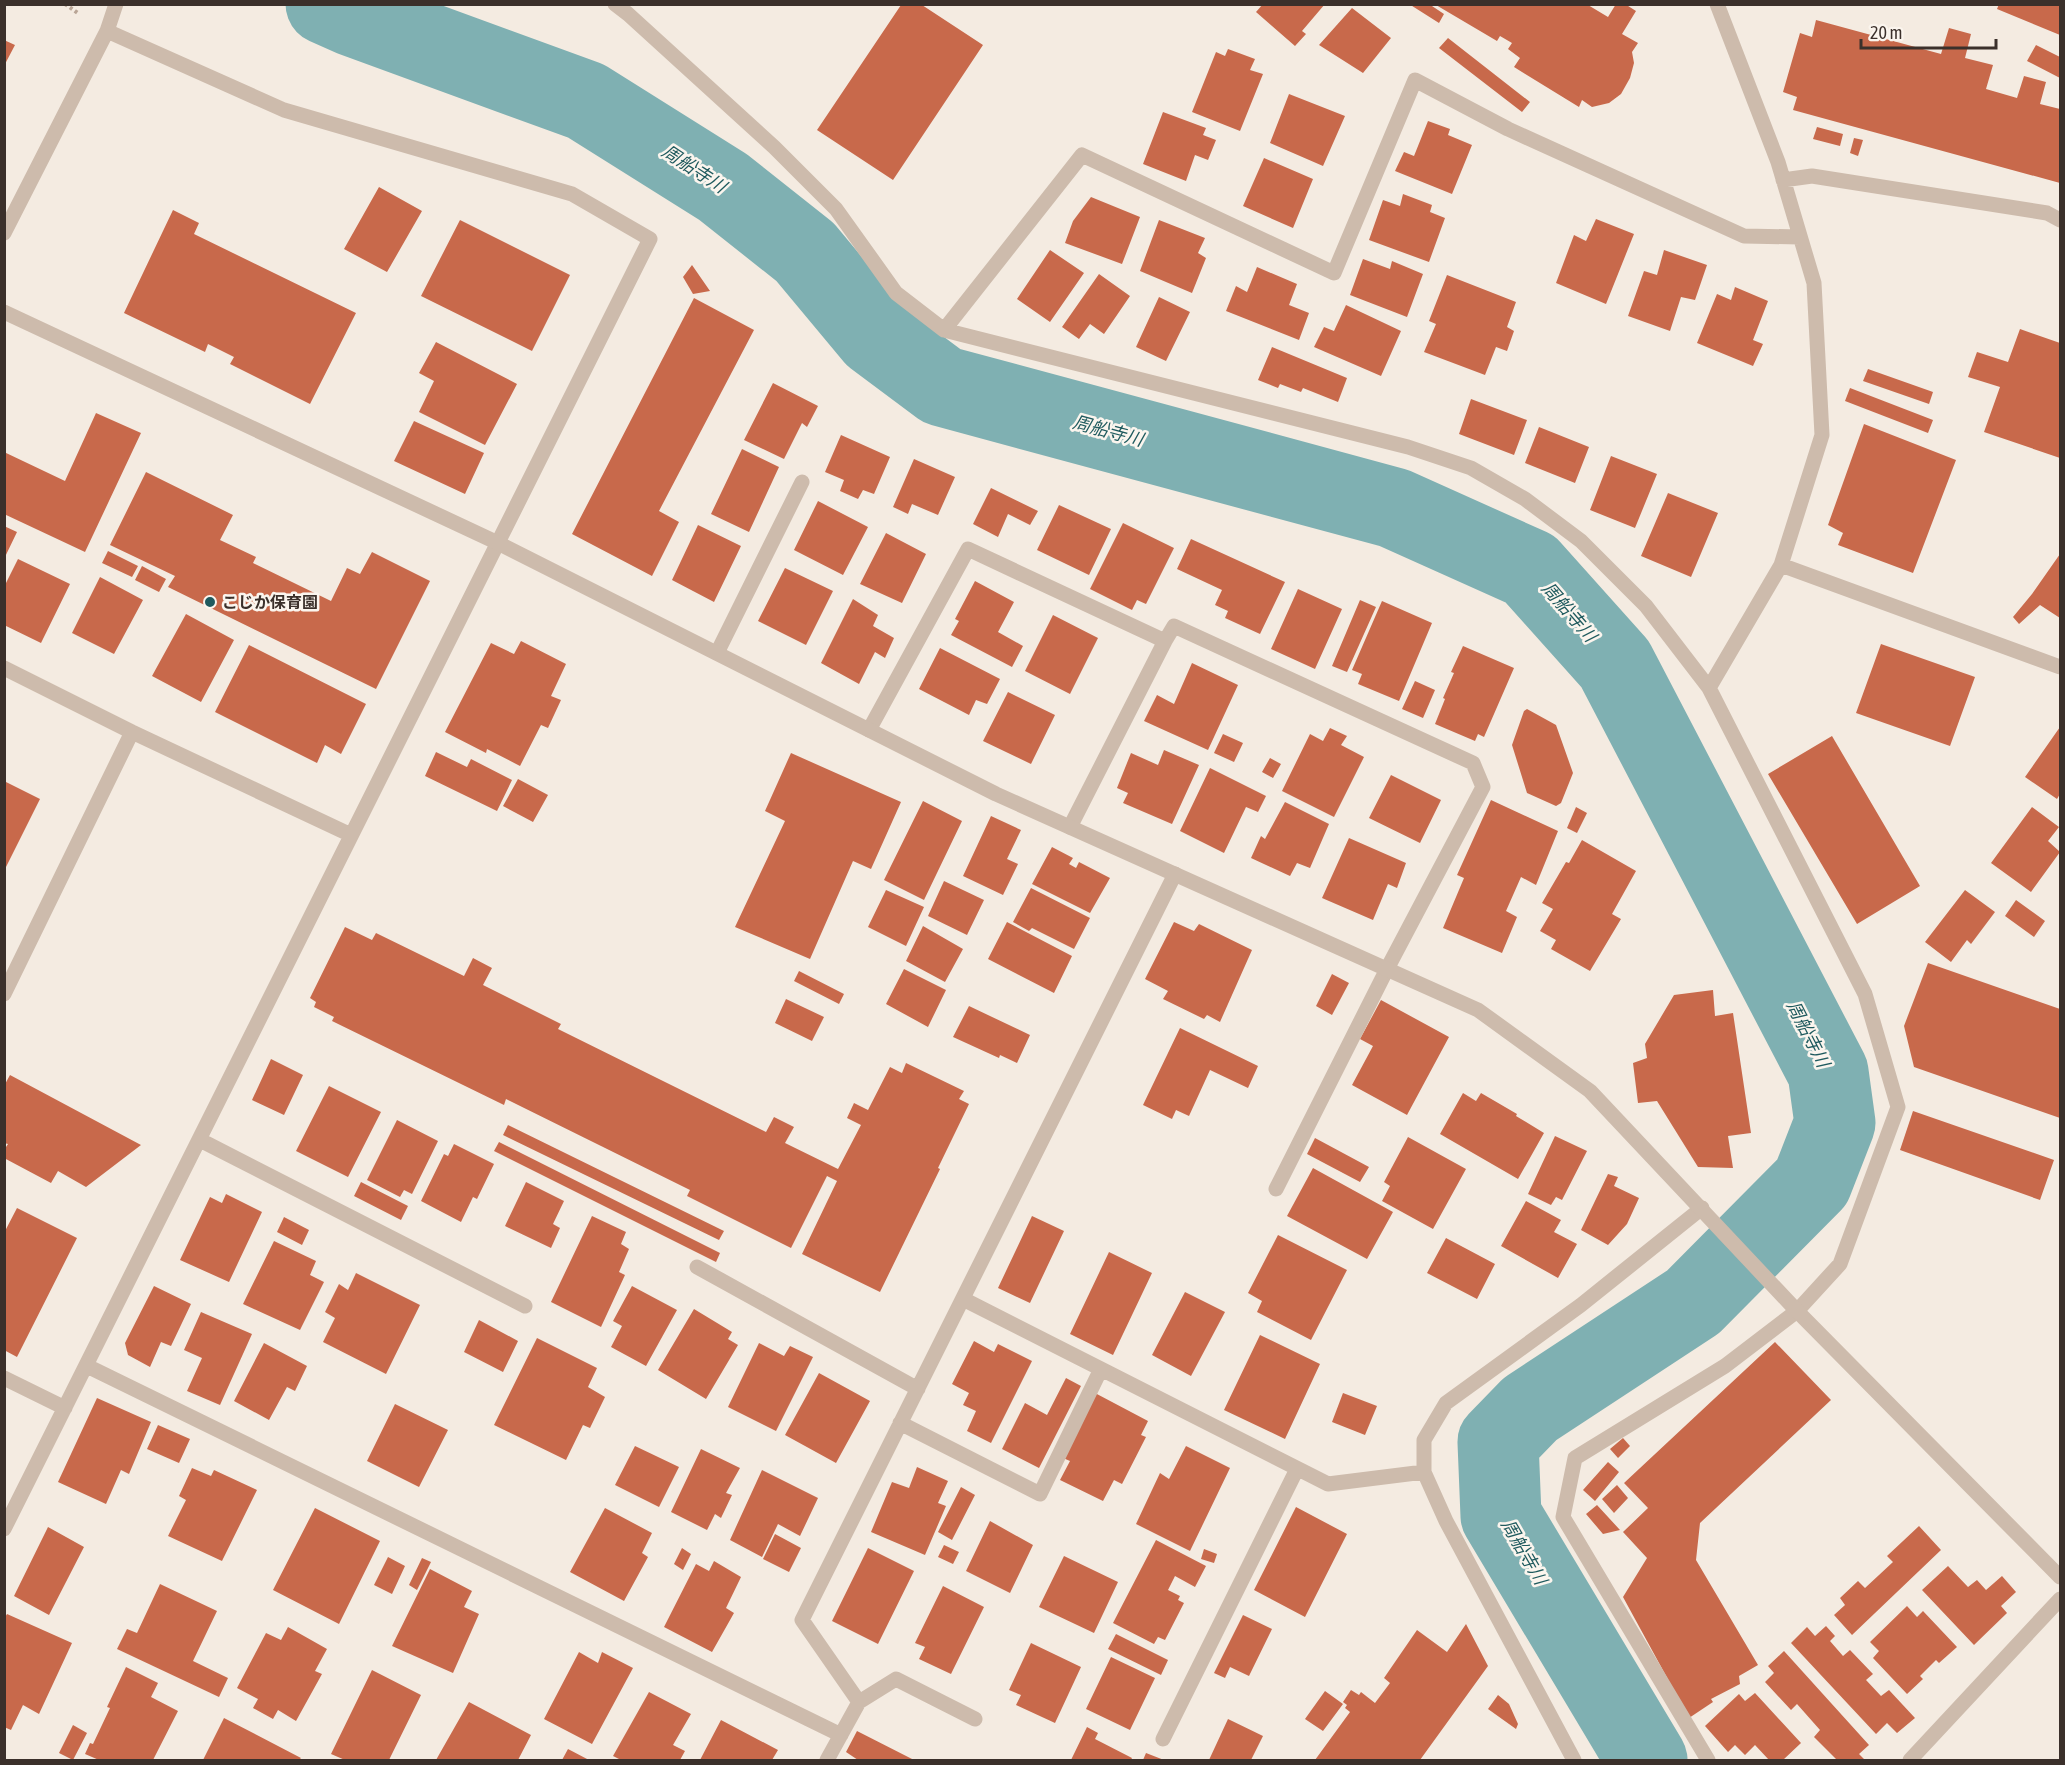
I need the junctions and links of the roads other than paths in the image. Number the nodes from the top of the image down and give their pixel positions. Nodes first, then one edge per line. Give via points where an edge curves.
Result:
1 (615, 4) edge
2 (1717, 4) edge
3 (116, 5) edge
4 (106, 31) junction
5 (1783, 180) junction
6 (2061, 220) edge
7 (4, 233) edge
8 (1800, 237) junction
9 (4, 312) edge
10 (944, 330) junction
11 (802, 482) dead end
12 (498, 543) junction
13 (1781, 565) junction
14 (1165, 642) junction
15 (717, 653) junction
16 (2061, 667) edge
17 (4, 668) edge
18 (1710, 688) junction
19 (869, 730) junction
20 (132, 732) junction
21 (1070, 827) junction
22 (351, 835) junction
23 (1175, 874) junction
24 (1387, 969) junction
25 (4, 994) edge
26 (200, 1140) junction
27 (1276, 1189) dead end
28 (1702, 1208) junction
29 (697, 1267) dead end
30 (963, 1299) junction
31 (525, 1306) dead end
32 (1797, 1311) junction
33 (87, 1366) junction
34 (1101, 1369) junction
35 (4, 1378) edge
36 (918, 1389) junction
37 (65, 1408) junction
38 (900, 1423) junction
39 (1297, 1469) junction
40 (1424, 1472) junction
41 (4, 1530) edge
42 (2061, 1577) edge
43 (2061, 1599) edge
44 (859, 1702) junction
45 (975, 1719) dead end
46 (841, 1734) junction
47 (1163, 1739) dead end
48 (827, 1761) edge
49 (1574, 1761) edge
50 (1708, 1761) edge
51 (1910, 1761) edge

1 - 10 street via 836,208 896,293
2 - 5 street
3 - 4 street
4 - 7 street
4 - 12 street via 284,110 572,194 650,239
5 - 6 street via 1812,176 2046,213
5 - 8 street
8 - 10 street via 1744,236 1508,129 1415,80 1334,273 1082,155
8 - 13 street via 1814,283 1822,435
9 - 12 street
10 - 18 street via 1408,447 1471,468 1525,500 1581,541 1646,606
11 - 15 street
12 - 15 street
12 - 22 street
13 - 16 street
13 - 18 street
14 - 19 street via 968,549
14 - 21 street
14 - 24 street via 1174,626 1473,763 1484,787
15 - 19 street
17 - 20 street
18 - 32 street via 1864,994 1898,1107 1840,1264
19 - 21 street
20 - 22 street
20 - 25 street
21 - 23 street
22 - 26 street
23 - 24 street
23 - 30 street
24 - 27 street
24 - 28 street via 1478,1010 1590,1091
26 - 31 street
26 - 33 street
28 - 32 street
28 - 40 street via 1581,1305 1446,1403 1424,1440
29 - 36 street
30 - 34 street
30 - 36 street
32 - 42 street
32 - 50 street via 1725,1366 1575,1458 1570,1481 1563,1517
33 - 37 street
33 - 46 street
34 - 38 street via 1040,1494
34 - 39 street
35 - 37 street
36 - 38 street
37 - 41 street
38 - 44 street via 802,1620
39 - 40 street via 1328,1484
39 - 47 street
40 - 49 street via 1446,1521
43 - 51 street
44 - 45 street via 896,1679
44 - 46 street
46 - 48 street

